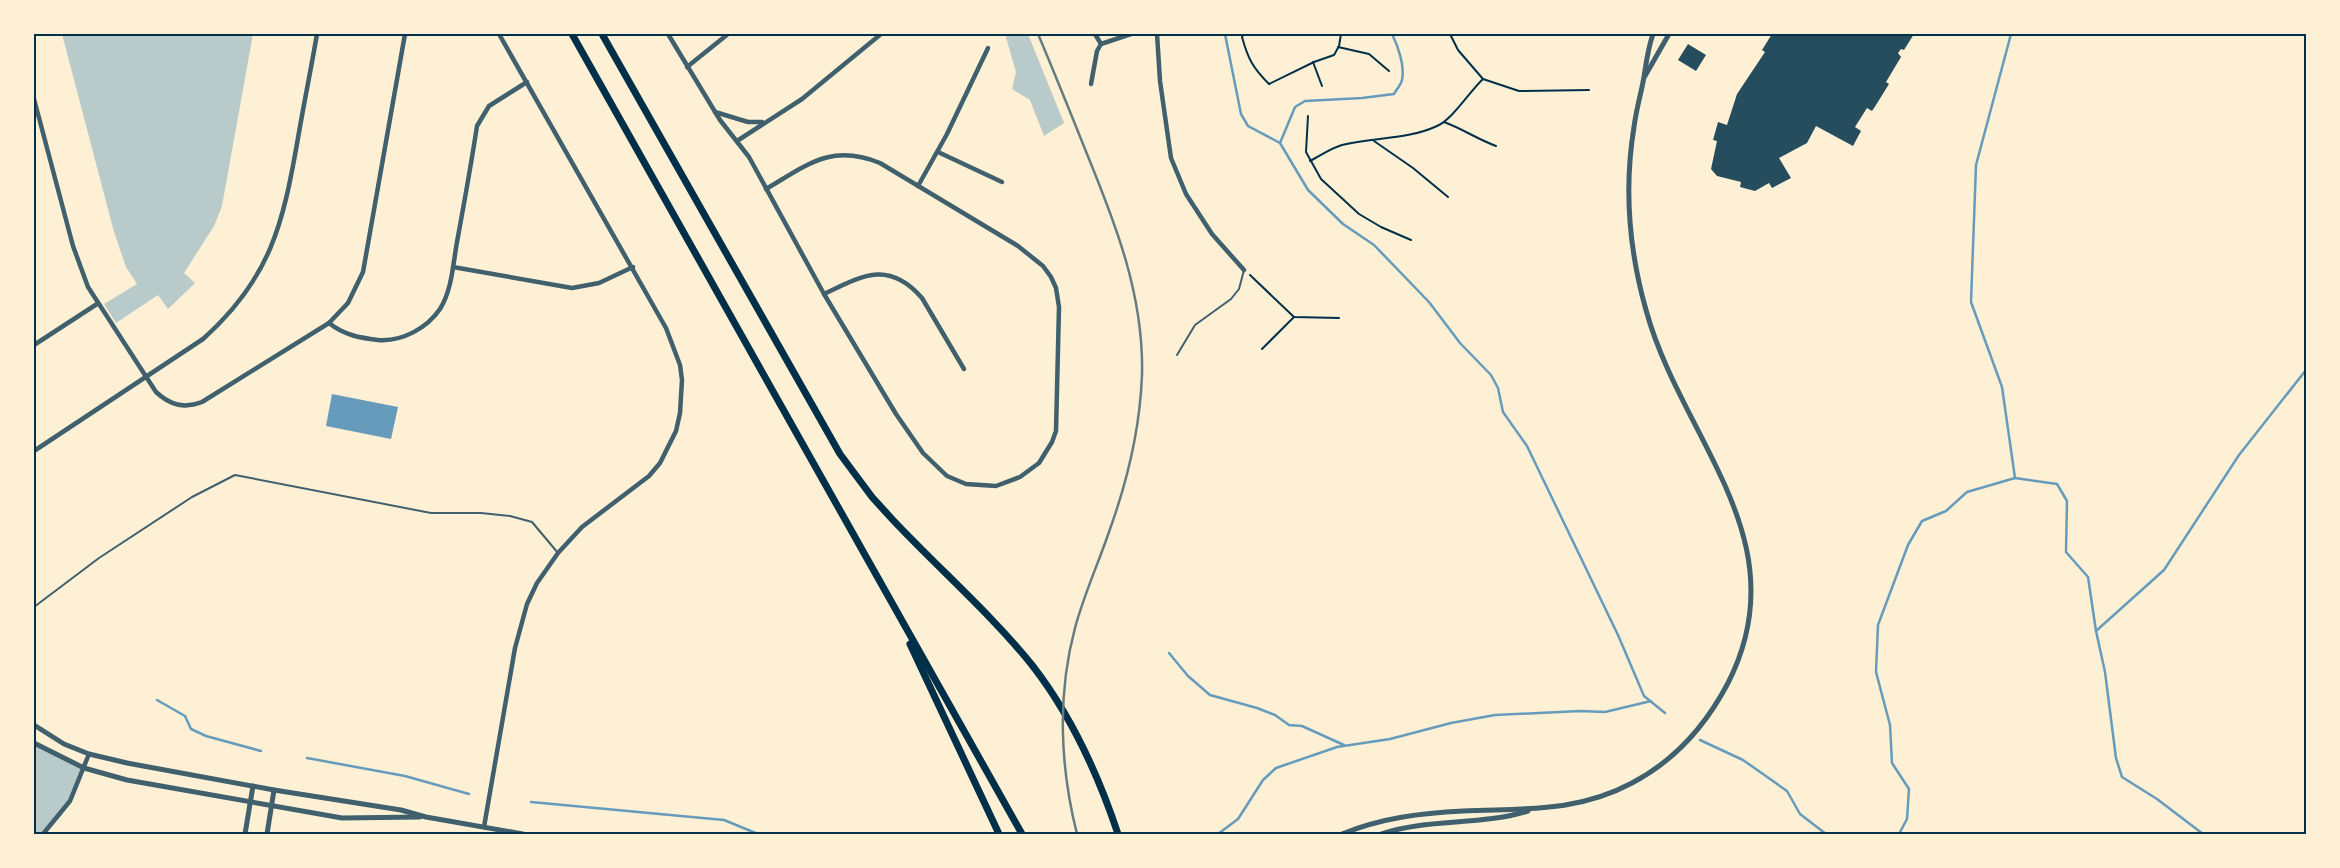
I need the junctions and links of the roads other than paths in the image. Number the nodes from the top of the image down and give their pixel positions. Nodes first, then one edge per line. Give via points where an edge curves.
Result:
1 (317, 34) edge
2 (405, 34) edge
3 (499, 34) edge
4 (572, 34) edge
5 (602, 34) edge
6 (668, 34) edge
7 (728, 34) edge
8 (881, 34) edge
9 (1095, 34) edge
10 (1131, 34) edge
11 (1156, 34) edge
12 (1653, 34) edge
13 (1669, 34) edge
14 (1101, 44) junction
15 (988, 48) dead end
16 (687, 67) junction
17 (1644, 78) junction
18 (527, 82) junction
19 (1091, 84) dead end
20 (34, 99) edge
21 (715, 112) junction
22 (764, 122) junction
23 (736, 141) junction
24 (938, 152) junction
25 (1002, 182) dead end
26 (918, 186) junction
27 (766, 189) junction
28 (452, 267) junction
29 (633, 267) junction
30 (1244, 270) joint
31 (824, 294) junction
32 (97, 304) junction
33 (329, 323) junction
34 (34, 345) edge
35 (1177, 355) dead end
36 (964, 369) dead end
37 (146, 378) junction
38 (34, 451) edge
39 (558, 553) junction
40 (884, 589) junction
41 (34, 607) edge
42 (34, 725) edge
43 (34, 743) edge
44 (89, 754) junction
45 (84, 768) junction
46 (253, 786) junction
47 (274, 790) junction
48 (251, 803) junction
49 (271, 806) junction
50 (1533, 810) junction
51 (426, 817) junction
52 (484, 827) junction
53 (43, 834) edge
54 (245, 834) edge
55 (267, 834) edge
56 (523, 834) edge
57 (999, 834) edge
58 (1022, 834) edge
59 (1118, 834) edge
60 (1342, 834) edge
61 (1381, 834) edge

1 - 37 street via 287,202 261,270 234,308 213,330
2 - 33 street via 363,272 348,303
3 - 18 street
4 - 40 highway
5 - 59 highway via 840,454 872,497 1032,665 1079,739
6 - 16 street
7 - 16 street
8 - 22 street via 802,99
9 - 14 street
10 - 14 street
11 - 30 street via 1171,158 1186,194 1212,234
12 - 17 street
13 - 17 street
14 - 19 street
15 - 24 street
16 - 21 street
17 - 50 street via 1630,165 1629,199 1637,275 1646,313 1662,355 1739,516 1750,574 1746,633 1719,701 1698,730 1668,760 1606,795 1575,804
18 - 28 street via 489,106 477,126
18 - 29 street
20 - 32 street via 73,246
21 - 22 street via 748,122
21 - 23 street
22 - 23 street
23 - 27 street via 749,157
24 - 25 street
24 - 26 street
26 - 27 street via 866,157 842,154 814,162
26 - 31 street via 1018,246 1043,266 1056,288 1059,307 1058,416 1052,442 1039,462 1020,478 982,486 956,480 936,468 896,414
27 - 31 street
28 - 29 street via 572,288 599,283
28 - 33 street via 440,308 419,329 404,336 386,341 350,336
29 - 39 street via 666,328 680,365 682,396 676,431 660,463 649,476 582,527
30 - 35 lane via 1239,289 1231,299 1195,325
31 - 36 street via 871,273 898,278 914,288 922,298
32 - 34 street
32 - 37 street
33 - 37 street via 194,405 166,401
37 - 38 street
39 - 41 lane via 532,522 510,516 431,513 235,475 192,497 99,558
39 - 52 street via 537,583 520,625
40 - 57 highway
40 - 58 highway
42 - 44 street via 64,744
43 - 45 street
44 - 45 street
44 - 46 street
45 - 48 street via 127,780
45 - 53 street via 70,801
46 - 47 street
46 - 48 street
47 - 49 street
47 - 51 street via 401,810
48 - 49 street
48 - 54 street
49 - 51 street via 342,818
49 - 55 street
50 - 60 street via 1410,815
50 - 61 street via 1509,817 1414,826
51 - 52 street
52 - 56 street

